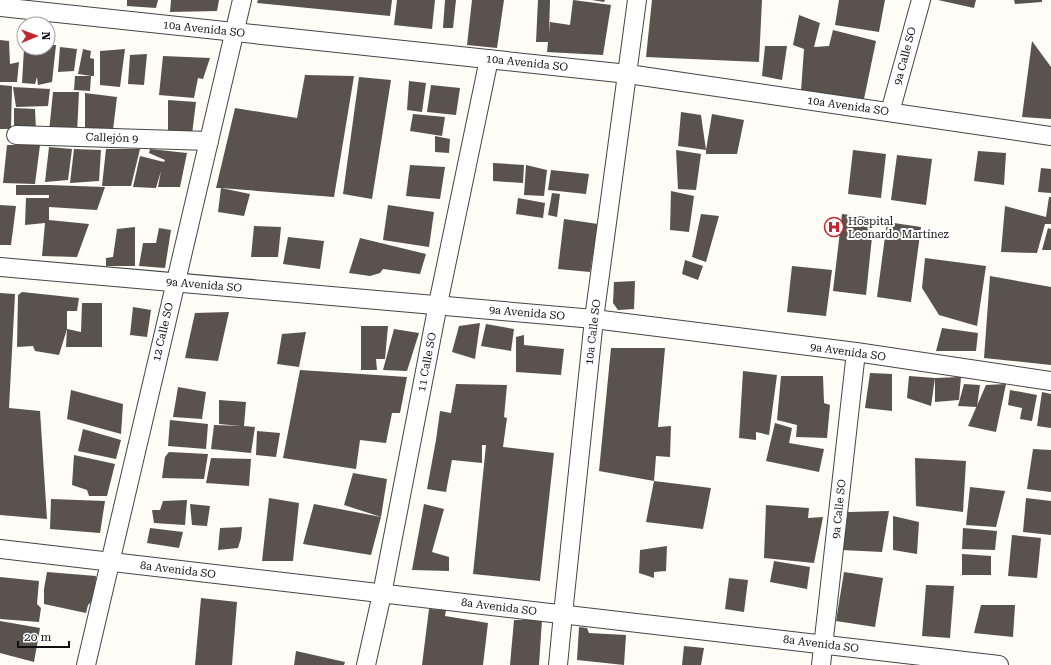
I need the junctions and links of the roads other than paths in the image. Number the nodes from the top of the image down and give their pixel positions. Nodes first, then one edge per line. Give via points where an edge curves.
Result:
1 (242, 0) edge
2 (637, 0) edge
3 (921, 0) edge
4 (0, 7) edge
5 (234, 32) junction
6 (489, 59) junction
7 (628, 74) junction
8 (890, 112) junction
9 (16, 134) dead end
10 (1051, 136) edge
11 (208, 142) junction
12 (0, 267) edge
13 (175, 282) junction
14 (438, 304) junction
15 (594, 319) junction
16 (856, 352) junction
17 (1051, 381) edge
18 (0, 549) edge
19 (110, 562) junction
20 (382, 594) junction
21 (563, 614) junction
22 (824, 645) junction
23 (86, 665) edge
24 (366, 665) edge
25 (558, 665) edge
26 (821, 665) edge
27 (999, 665) edge

1 - 5 street, 12 Calle SO
2 - 7 street, 10a Calle SO
3 - 8 street, 9a Calle SO
4 - 5 street, 10a Avenida SO
5 - 6 street, 10a Avenida SO
5 - 11 street, 12 Calle SO
6 - 7 street, 10a Avenida SO
6 - 14 street, 11 Calle SO
7 - 8 street, 10a Avenida SO
7 - 15 street, 10a Calle SO
8 - 10 street, 10a Avenida SO
9 - 11 street, Callejón 9
11 - 13 street, 12 Calle SO
12 - 13 street, 9a Avenida SO
13 - 14 street, 9a Avenida SO
13 - 19 street, 12 Calle SO
14 - 15 street, 9a Avenida SO
14 - 20 street, 11 Calle SO
15 - 16 street, 9a Avenida SO
15 - 21 street, 10a Calle SO
16 - 17 street, 9a Avenida SO
16 - 22 street, 9a Calle SO
18 - 19 street, 8a Avenida SO
19 - 20 street, 8a Avenida SO
19 - 23 street, 12 Calle SO
20 - 21 street, 8a Avenida SO
20 - 24 street, 11 Calle SO
21 - 22 street, 8a Avenida SO
21 - 25 street, 10a Calle SO
22 - 26 street, 9a Calle SO
22 - 27 street, 8a Avenida SO

